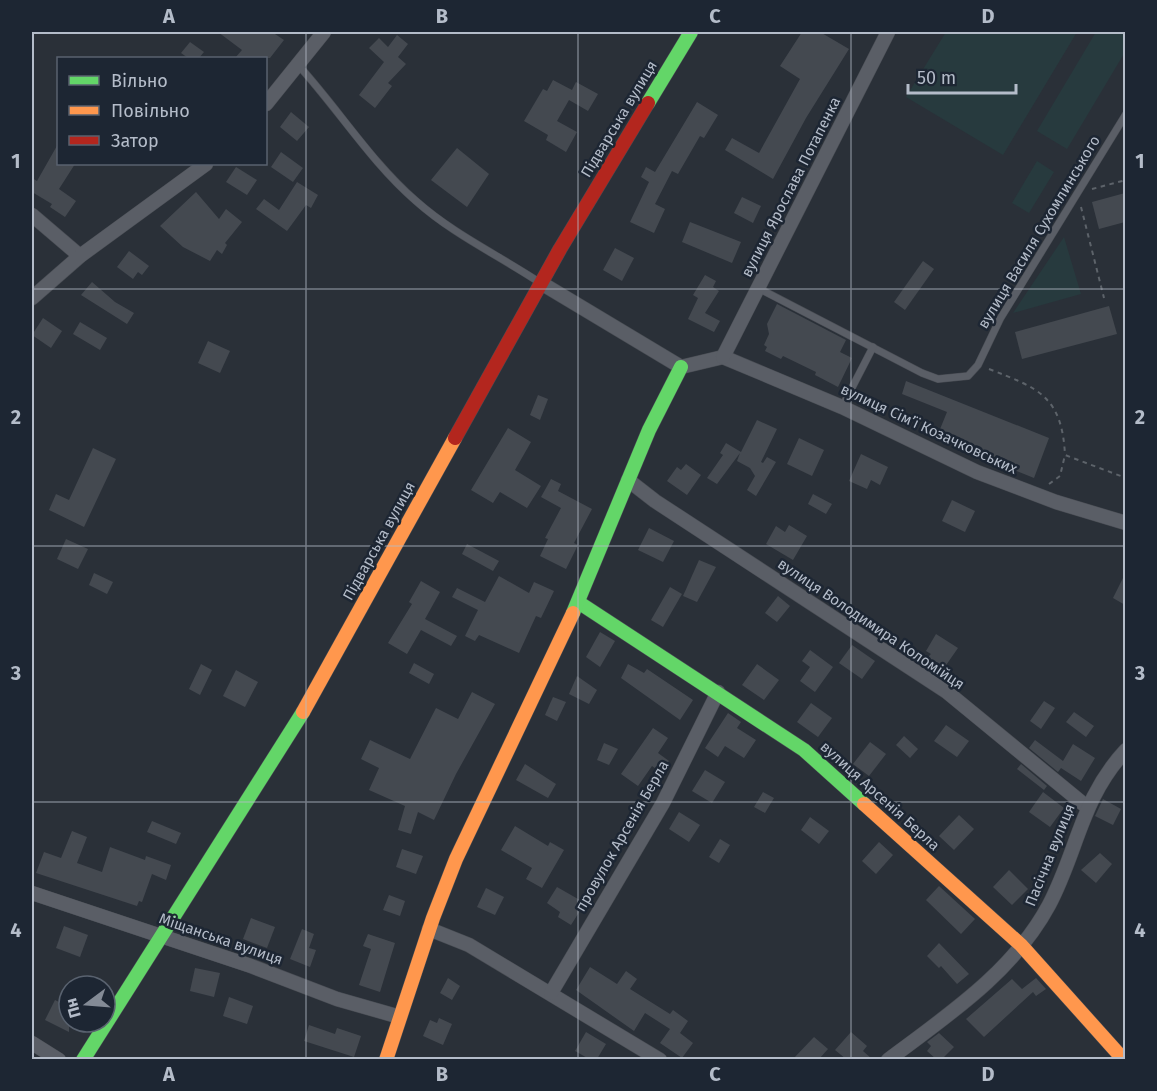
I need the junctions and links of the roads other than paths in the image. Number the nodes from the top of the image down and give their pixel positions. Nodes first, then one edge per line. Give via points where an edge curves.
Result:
1 (324, 32) edge
2 (691, 32) edge
3 (888, 32) edge
4 (299, 66) junction
5 (267, 103) edge
6 (1125, 114) edge
7 (205, 165) edge
8 (32, 215) edge
9 (80, 256) junction
10 (541, 283) junction
11 (758, 288) junction
12 (32, 298) edge
13 (873, 347) junction
14 (723, 357) junction
15 (681, 367) junction
16 (842, 407) junction
17 (628, 480) junction
18 (1125, 523) edge
19 (578, 602) junction
20 (718, 693) junction
21 (1125, 750) edge
22 (1087, 807) junction
23 (32, 893) edge
24 (429, 929) junction
25 (164, 936) junction
26 (1021, 945) junction
27 (551, 993) junction
28 (399, 1017) junction
29 (32, 1043) edge
30 (59, 1059) edge
31 (83, 1059) edge
32 (386, 1059) edge
33 (660, 1059) edge
34 (888, 1059) edge
35 (1124, 1059) edge

1 - 4 street
2 - 10 street, Підварська вулиця
3 - 11 street, вулиця Ярослава Потапенка
4 - 5 street
4 - 10 lane via 383,168 418,202 469,240
6 - 13 lane, вулиця Василя Сухомлинського via 968,376 938,380
7 - 9 street
8 - 9 street
9 - 12 street
10 - 15 street
10 - 25 street, Підварська вулиця via 291,733
11 - 13 lane
11 - 14 street, вулиця Ярослава Потапенка
13 - 16 lane
14 - 15 street
14 - 16 street, вулиця Сімʼї Козачковських
15 - 17 street
16 - 18 street, вулиця Сімʼї Козачковських via 934,453 1030,493
17 - 19 street
17 - 22 street, вулиця Володимира Коломійця via 947,692
19 - 20 street, вулиця Арсенія Берла
19 - 24 street via 456,859
20 - 26 street, вулиця Арсенія Берла via 804,750
20 - 27 street, провулок Арсенія Берла via 663,803
21 - 22 street, Пасічна вулиця via 1109,768
22 - 26 street, Пасічна вулиця via 1051,902
23 - 25 street, Міщанська вулиця
24 - 27 street via 469,945
24 - 28 street
25 - 28 street, Міщанська вулиця
25 - 31 street, Підварська вулиця
26 - 34 street, Пасічна вулиця via 998,974
26 - 35 street, вулиця Арсенія Берла
27 - 33 street
28 - 32 street
29 - 30 street

